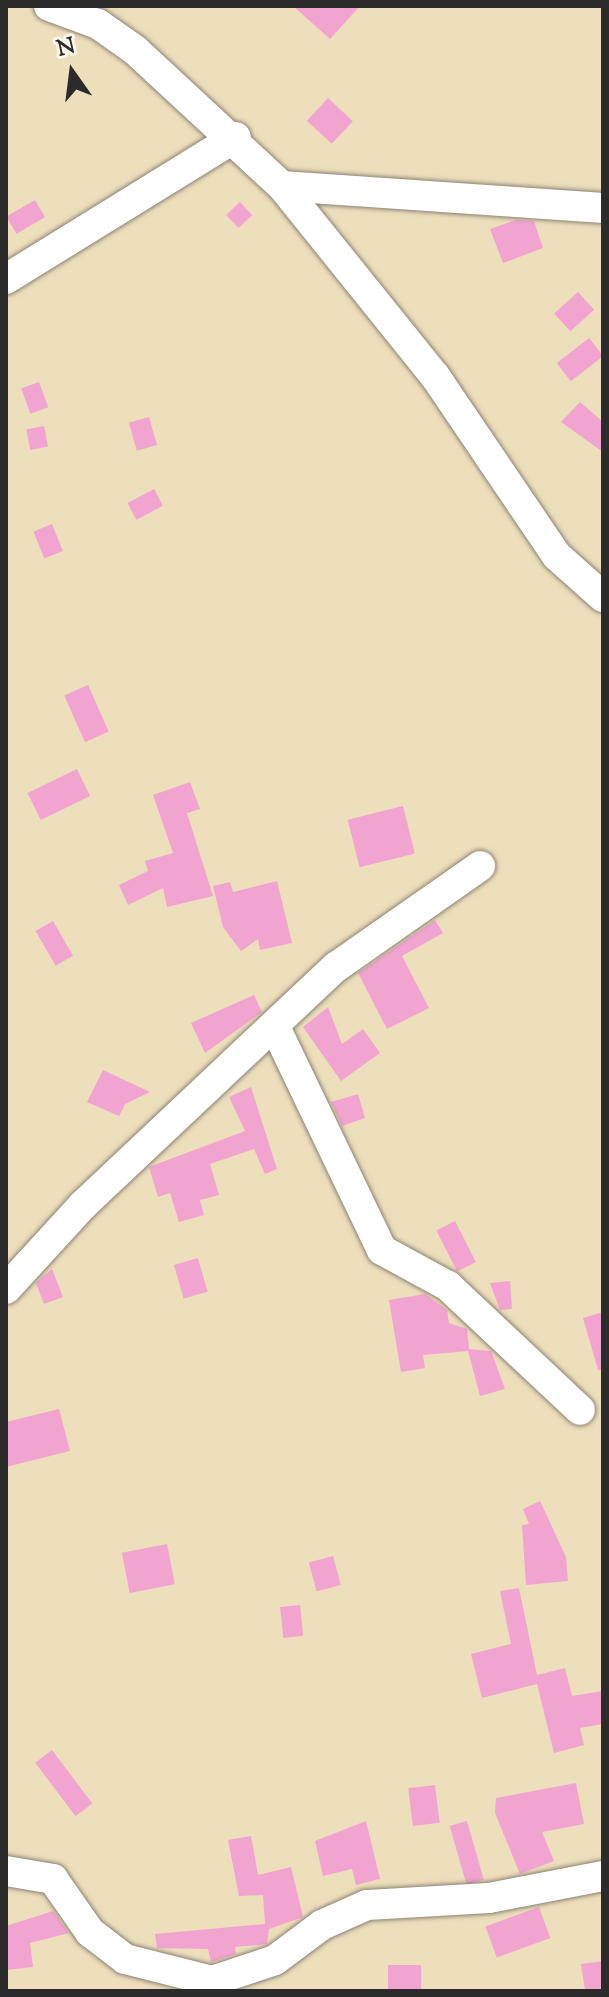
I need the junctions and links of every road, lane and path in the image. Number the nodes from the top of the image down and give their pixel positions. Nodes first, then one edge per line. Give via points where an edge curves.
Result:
1 (49, 6) edge
2 (236, 137) junction
3 (282, 186) junction
4 (603, 208) edge
5 (6, 279) edge
6 (603, 597) edge
7 (480, 866) dead end
8 (276, 1029) junction
9 (6, 1289) edge
10 (580, 1410) dead end
11 (6, 1871) edge
12 (603, 1876) edge

1 - 2 street via 98,24
2 - 3 street
2 - 5 street
3 - 4 street
3 - 6 street via 435,376 557,556
7 - 8 street via 372,937
8 - 9 street via 82,1206
8 - 10 street via 382,1250 448,1286
11 - 12 street via 53,1879 90,1932 125,1959 223,1981 367,1905 489,1898

